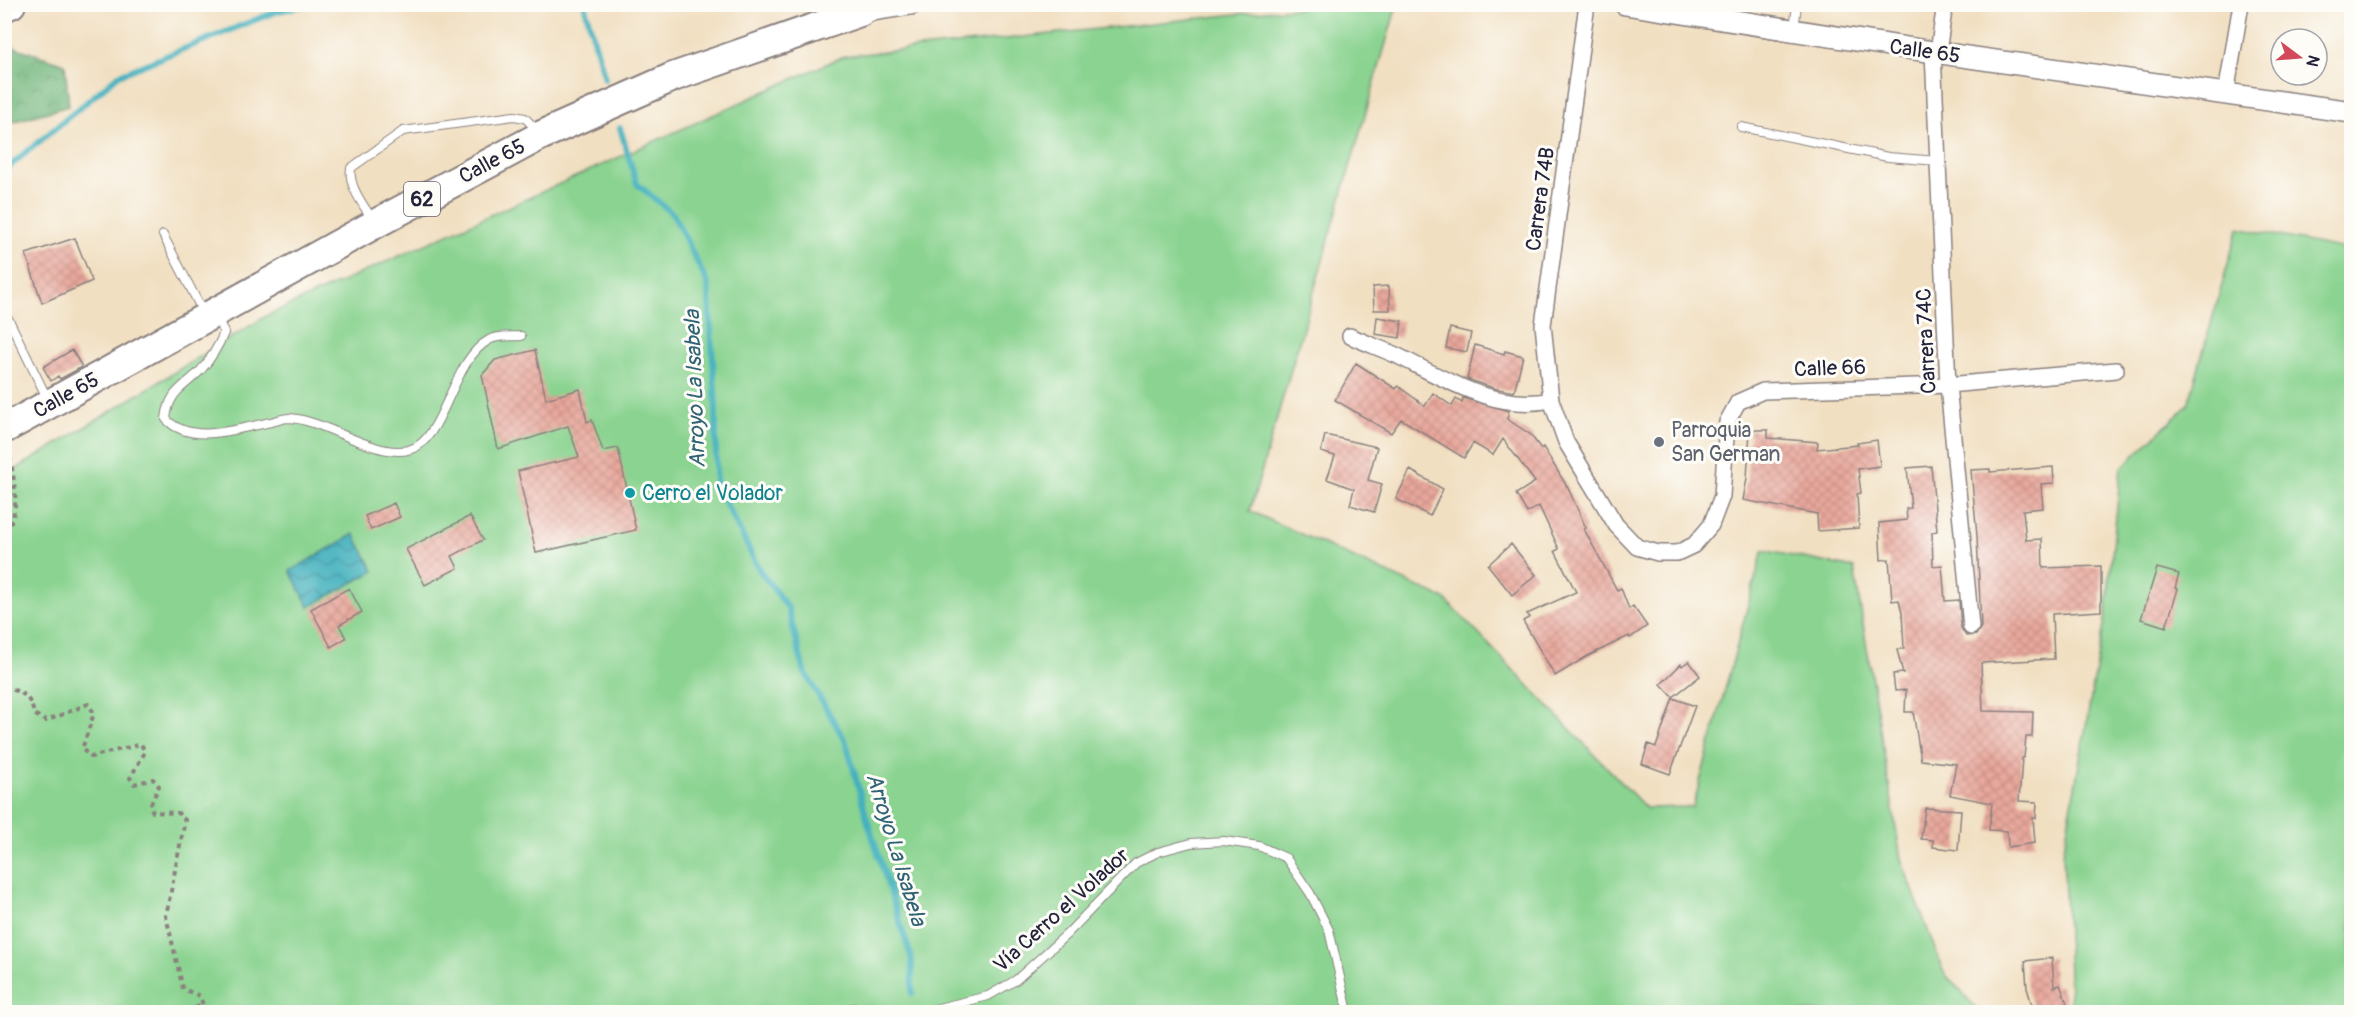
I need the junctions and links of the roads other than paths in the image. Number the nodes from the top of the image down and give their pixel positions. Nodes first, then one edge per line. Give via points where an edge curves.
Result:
1 (11, 4) edge
2 (911, 4) edge
3 (1587, 4) edge
4 (1625, 4) edge
5 (1797, 4) edge
6 (1945, 4) edge
7 (2241, 4) edge
8 (4, 7) edge
9 (866, 8) edge
10 (1794, 30) junction
11 (1936, 52) junction
12 (2226, 94) junction
13 (2352, 112) edge
14 (1741, 127) dead end
15 (542, 135) junction
16 (1938, 161) junction
17 (375, 224) junction
18 (163, 236) dead end
19 (211, 314) junction
20 (9, 320) dead end
21 (521, 336) dead end
22 (1350, 336) dead end
23 (2116, 370) dead end
24 (1948, 385) junction
25 (1551, 400) junction
26 (50, 404) junction
27 (5, 429) edge
28 (1658, 553) joint
29 (1971, 627) dead end
30 (835, 1012) edge
31 (1348, 1012) edge

1 - 8 highway
2 - 9 main road, Calle 65
3 - 25 street, Carrera 74B via 1543,325
4 - 10 main road, Calle 65
5 - 10 lane
6 - 11 street, Carrera 74C
7 - 12 street
9 - 15 highway, Calle 65 / 62 via 673,77
10 - 11 main road, Calle 65
11 - 12 main road, Calle 65
11 - 16 street, Carrera 74C
12 - 13 main road, Calle 65
14 - 16 lane via 1888,158
15 - 17 highway, Calle 65 / 62
15 - 17 lane via 525,118 514,116 403,130 351,168 352,184
16 - 24 street, Carrera 74C
17 - 19 highway, Calle 65 / 62
18 - 19 lane
19 - 21 lane via 224,333 202,369 177,391 168,405 166,419 173,426 191,433 215,433 288,418 335,430 395,453 421,444 433,429 477,349 490,339
19 - 26 highway, Calle 65 / 62
20 - 26 lane
22 - 25 street via 1473,392 1523,403
23 - 24 street, Calle 66
24 - 28 street, Calle 66 via 1763,391 1738,402 1727,422 1722,496 1711,525 1694,545 1677,553
24 - 29 street, Carrera 74C
25 - 28 street, Carrera 74B via 1566,442 1616,525 1637,547
26 - 27 highway, Calle 65 / 62
30 - 31 lane, Vía Cerro el Volador via 870,1008 922,1012 988,996 1016,980 1050,950 1137,863 1158,852 1191,843 1224,841 1259,846 1286,858 1310,892 1329,930

